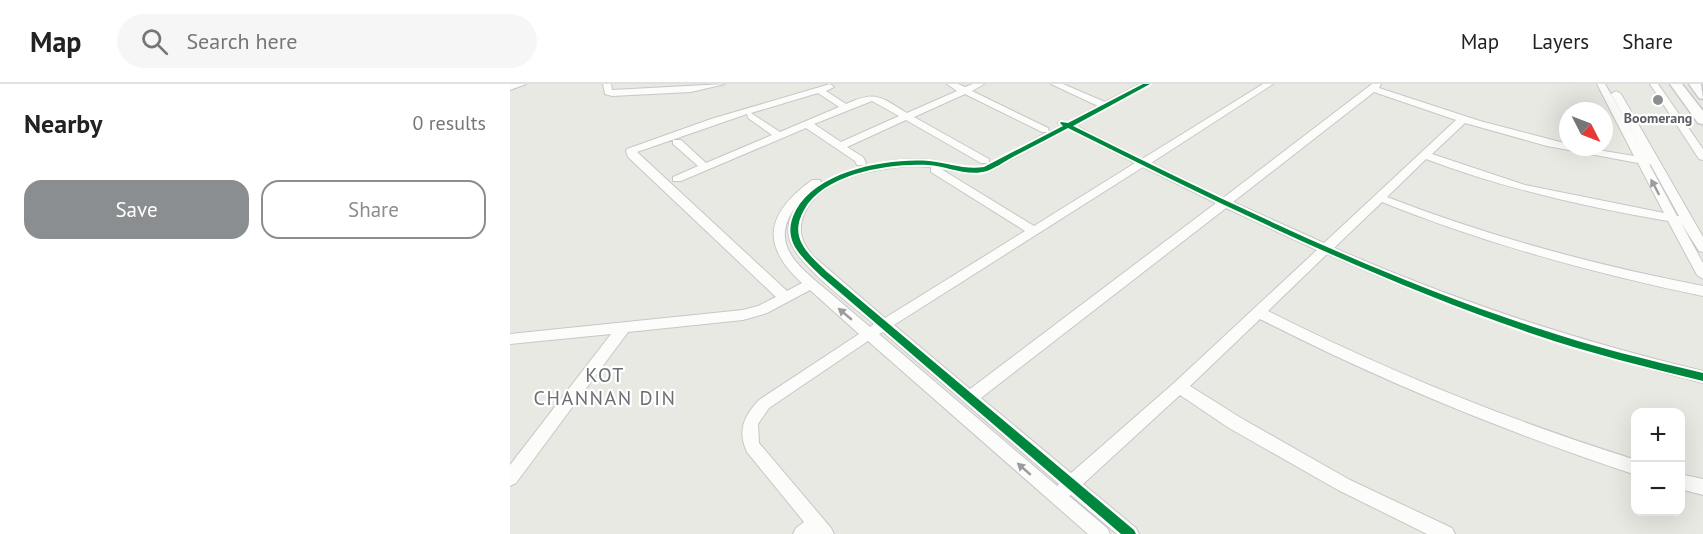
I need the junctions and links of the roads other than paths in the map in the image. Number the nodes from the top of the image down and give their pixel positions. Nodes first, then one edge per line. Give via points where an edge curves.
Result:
1 (522, 84) edge
2 (607, 84) edge
3 (722, 84) edge
4 (951, 84) edge
5 (980, 84) edge
6 (1055, 84) edge
7 (1134, 84) edge
8 (1147, 84) edge
9 (1269, 84) edge
10 (1600, 84) edge
11 (1611, 84) edge
12 (1654, 84) edge
13 (1676, 84) edge
14 (1695, 84) edge
15 (510, 87) edge
16 (1375, 87) edge
17 (965, 91) junction
18 (1703, 95) edge
19 (1102, 105) junction
20 (845, 107) junction
21 (751, 116) dead end
22 (906, 116) junction
23 (1462, 120) junction
24 (1703, 120) edge
25 (807, 124) junction
26 (1065, 124) junction
27 (1045, 130) junction
28 (780, 136) junction
29 (677, 142) dead end
30 (840, 146) junction
31 (1424, 155) junction
32 (1703, 157) edge
33 (1641, 160) junction
34 (985, 161) junction
35 (1654, 162) junction
36 (861, 163) junction
37 (1144, 163) junction
38 (937, 164) junction
39 (705, 167) junction
40 (677, 179) dead end
41 (1378, 197) junction
42 (1227, 203) junction
43 (1673, 219) junction
44 (1688, 221) junction
45 (1034, 231) junction
46 (1703, 248) edge
47 (1324, 249) junction
48 (1703, 275) edge
49 (811, 284) junction
50 (1703, 291) edge
51 (786, 298) junction
52 (1257, 312) junction
53 (884, 325) junction
54 (624, 327) junction
55 (869, 334) junction
56 (510, 339) edge
57 (1703, 377) edge
58 (1179, 387) junction
59 (970, 398) junction
60 (1631, 467) edge
61 (510, 478) edge
62 (1685, 482) edge
63 (1070, 484) junction
64 (1703, 487) edge
65 (1056, 497) junction
66 (815, 530) edge
67 (1101, 534) edge
68 (1130, 534) edge
69 (1446, 534) edge

1 - 15 street
2 - 3 street via 608,92 618,93
4 - 17 street
5 - 17 street
6 - 19 street
7 - 19 street
8 - 19 street
9 - 37 street
10 - 33 street
11 - 35 street
12 - 32 street
13 - 24 main road
14 - 18 main road
16 - 23 street
16 - 42 street
17 - 22 street
17 - 27 street
19 - 26 street
20 - 22 street via 874,98
20 - 25 street
20 - 51 street via 826,89 714,121 631,152
21 - 28 street
22 - 30 street
22 - 34 street
23 - 31 street
23 - 33 street via 1540,142
25 - 28 street
25 - 30 street
26 - 27 street
26 - 37 street
26 - 38 street via 986,169 965,171
27 - 34 street
28 - 39 street
29 - 39 street
30 - 36 street
31 - 41 street
31 - 43 street via 1529,189
33 - 35 street
43 -> 33 street
34 - 36 street via 973,164 905,156
35 - 44 street
36 - 49 street via 811,186 791,204 779,228 782,252
37 - 42 street
37 - 45 street
38 - 45 street via 935,170
38 - 53 street via 886,165 839,178 804,204 794,225 802,252
39 - 40 street
41 - 47 street
41 - 50 street via 1472,233 1547,256
42 - 47 street
42 - 59 street
43 - 44 street
43 - 48 street
44 - 46 street
45 - 53 street
47 - 52 street
47 - 57 street via 1524,329
49 - 51 street
55 -> 49 street
51 - 54 street via 743,315
52 - 58 street
52 - 60 street via 1383,374 1462,407
53 - 55 street
53 - 59 street
54 - 56 street
54 - 61 street
65 -> 55 street
55 - 66 street via 777,393 754,415 749,426 748,437 753,447
58 - 63 street
58 - 69 street via 1344,485
59 - 63 street
62 - 64 street
63 - 65 street
63 - 68 street
65 - 67 street

